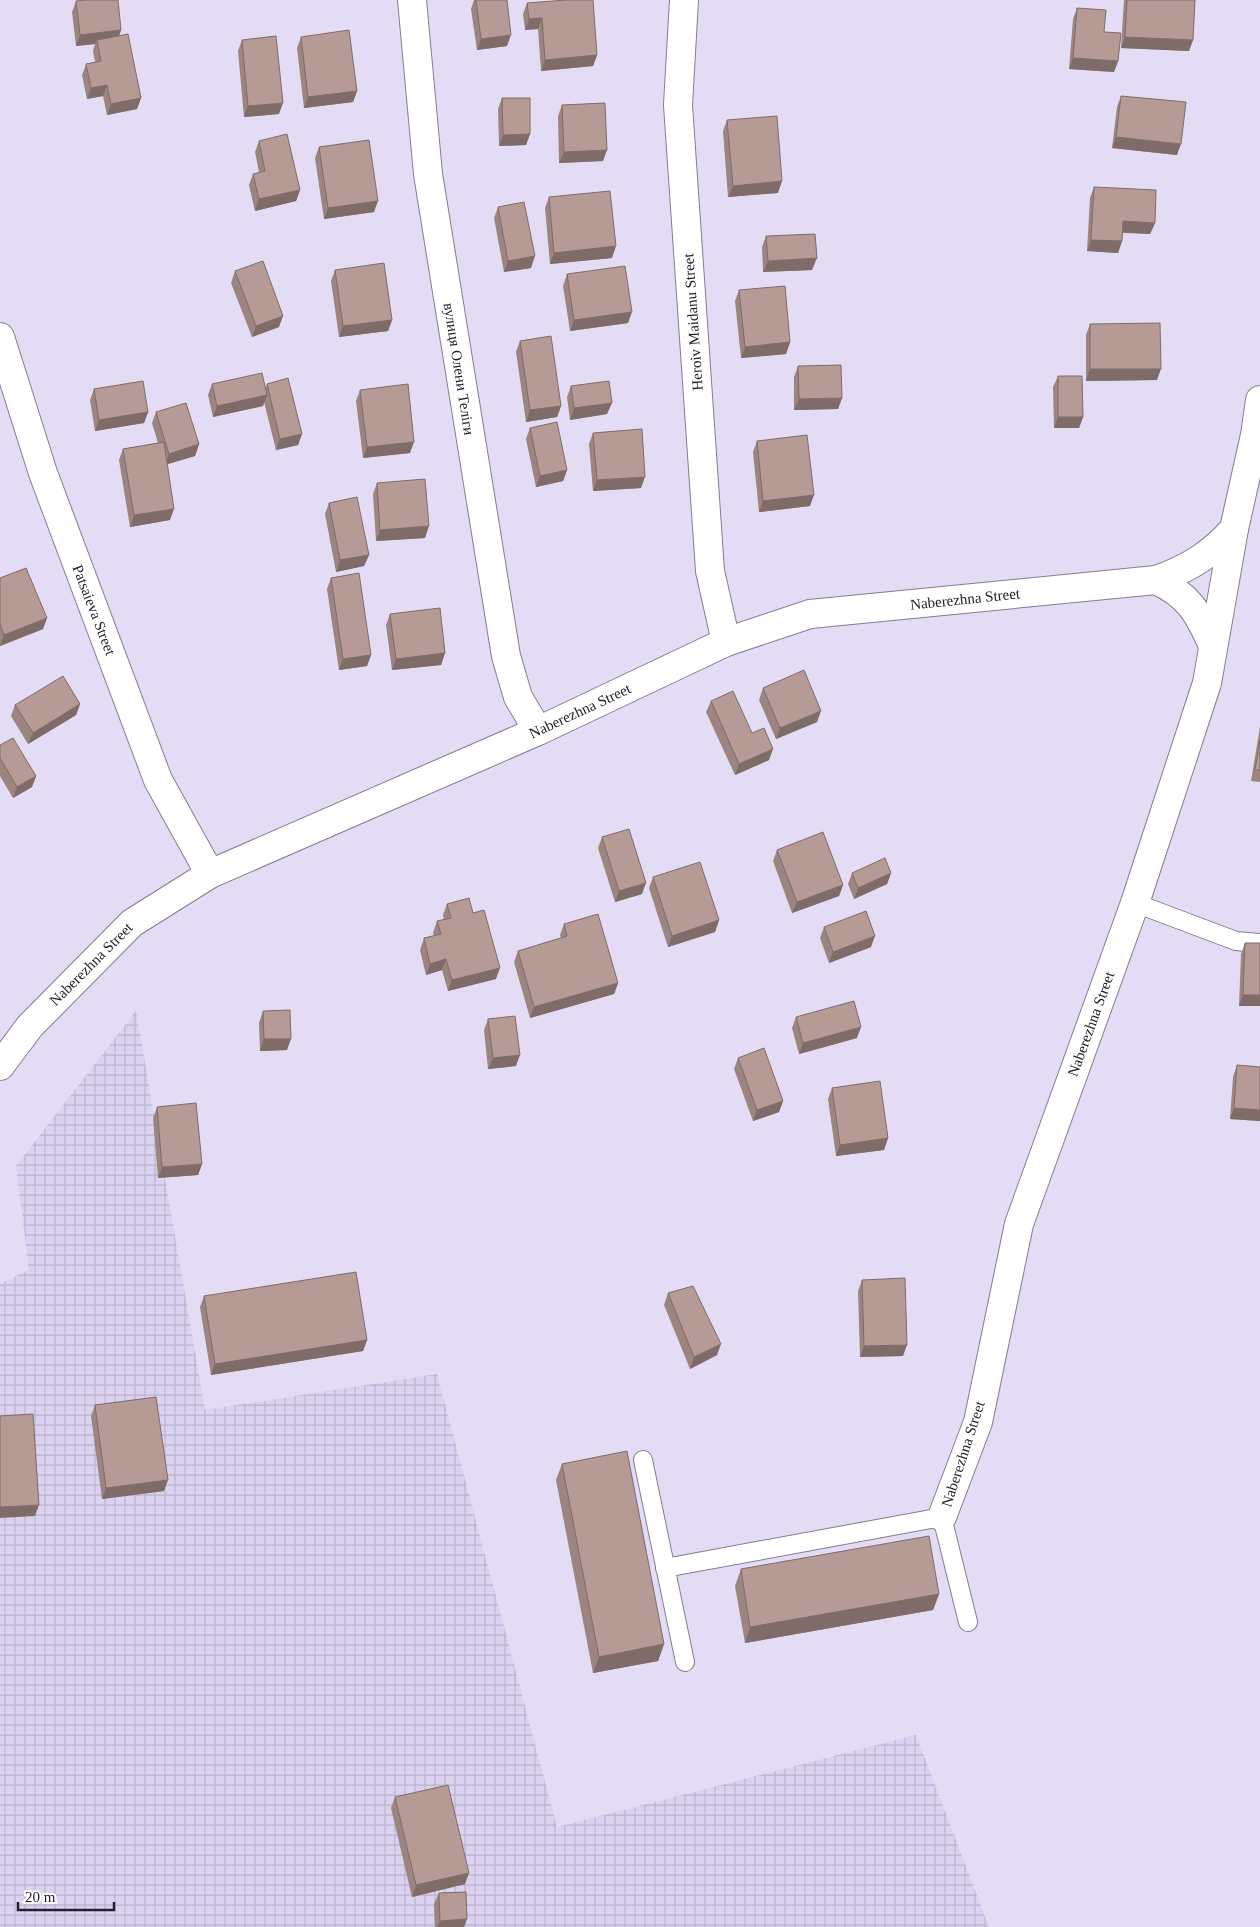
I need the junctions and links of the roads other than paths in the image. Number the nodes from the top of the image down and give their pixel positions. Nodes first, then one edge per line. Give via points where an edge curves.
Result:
1 (412, 0) edge
2 (684, 0) edge
3 (0, 337) edge
4 (1260, 400) edge
5 (1258, 435) edge
6 (1234, 529) junction
7 (1156, 580) junction
8 (726, 642) junction
9 (1214, 646) junction
10 (538, 731) junction
11 (210, 874) junction
12 (1135, 903) junction
13 (1260, 943) edge
14 (0, 1066) edge
15 (643, 1460) dead end
16 (942, 1517) junction
17 (665, 1568) junction
18 (968, 1622) dead end
19 (684, 1662) dead end

1 - 10 street, вулиця Олени Теліги via 428,174 506,656 518,697
2 - 8 street, Heroiv Maidanu Street via 678,105 710,571
3 - 11 street, Patsaieva Street via 42,473 158,780
4 - 5 street, Naberezhna Street
5 - 6 street, Naberezhna Street
6 - 7 street, Naberezhna Street via 1204,558
6 - 9 street, Naberezhna Street
7 - 8 street, Naberezhna Street via 810,614
7 - 9 street via 1176,590 1193,607
8 - 10 street, Naberezhna Street
9 - 12 street, Naberezhna Street via 1207,683
10 - 11 street, Naberezhna Street
11 - 14 street, Naberezhna Street via 132,923 30,1026
12 - 13 lane via 1236,940
12 - 16 street, Naberezhna Street via 1019,1224 978,1422
15 - 17 lane
16 - 17 lane
16 - 18 lane
17 - 19 lane

